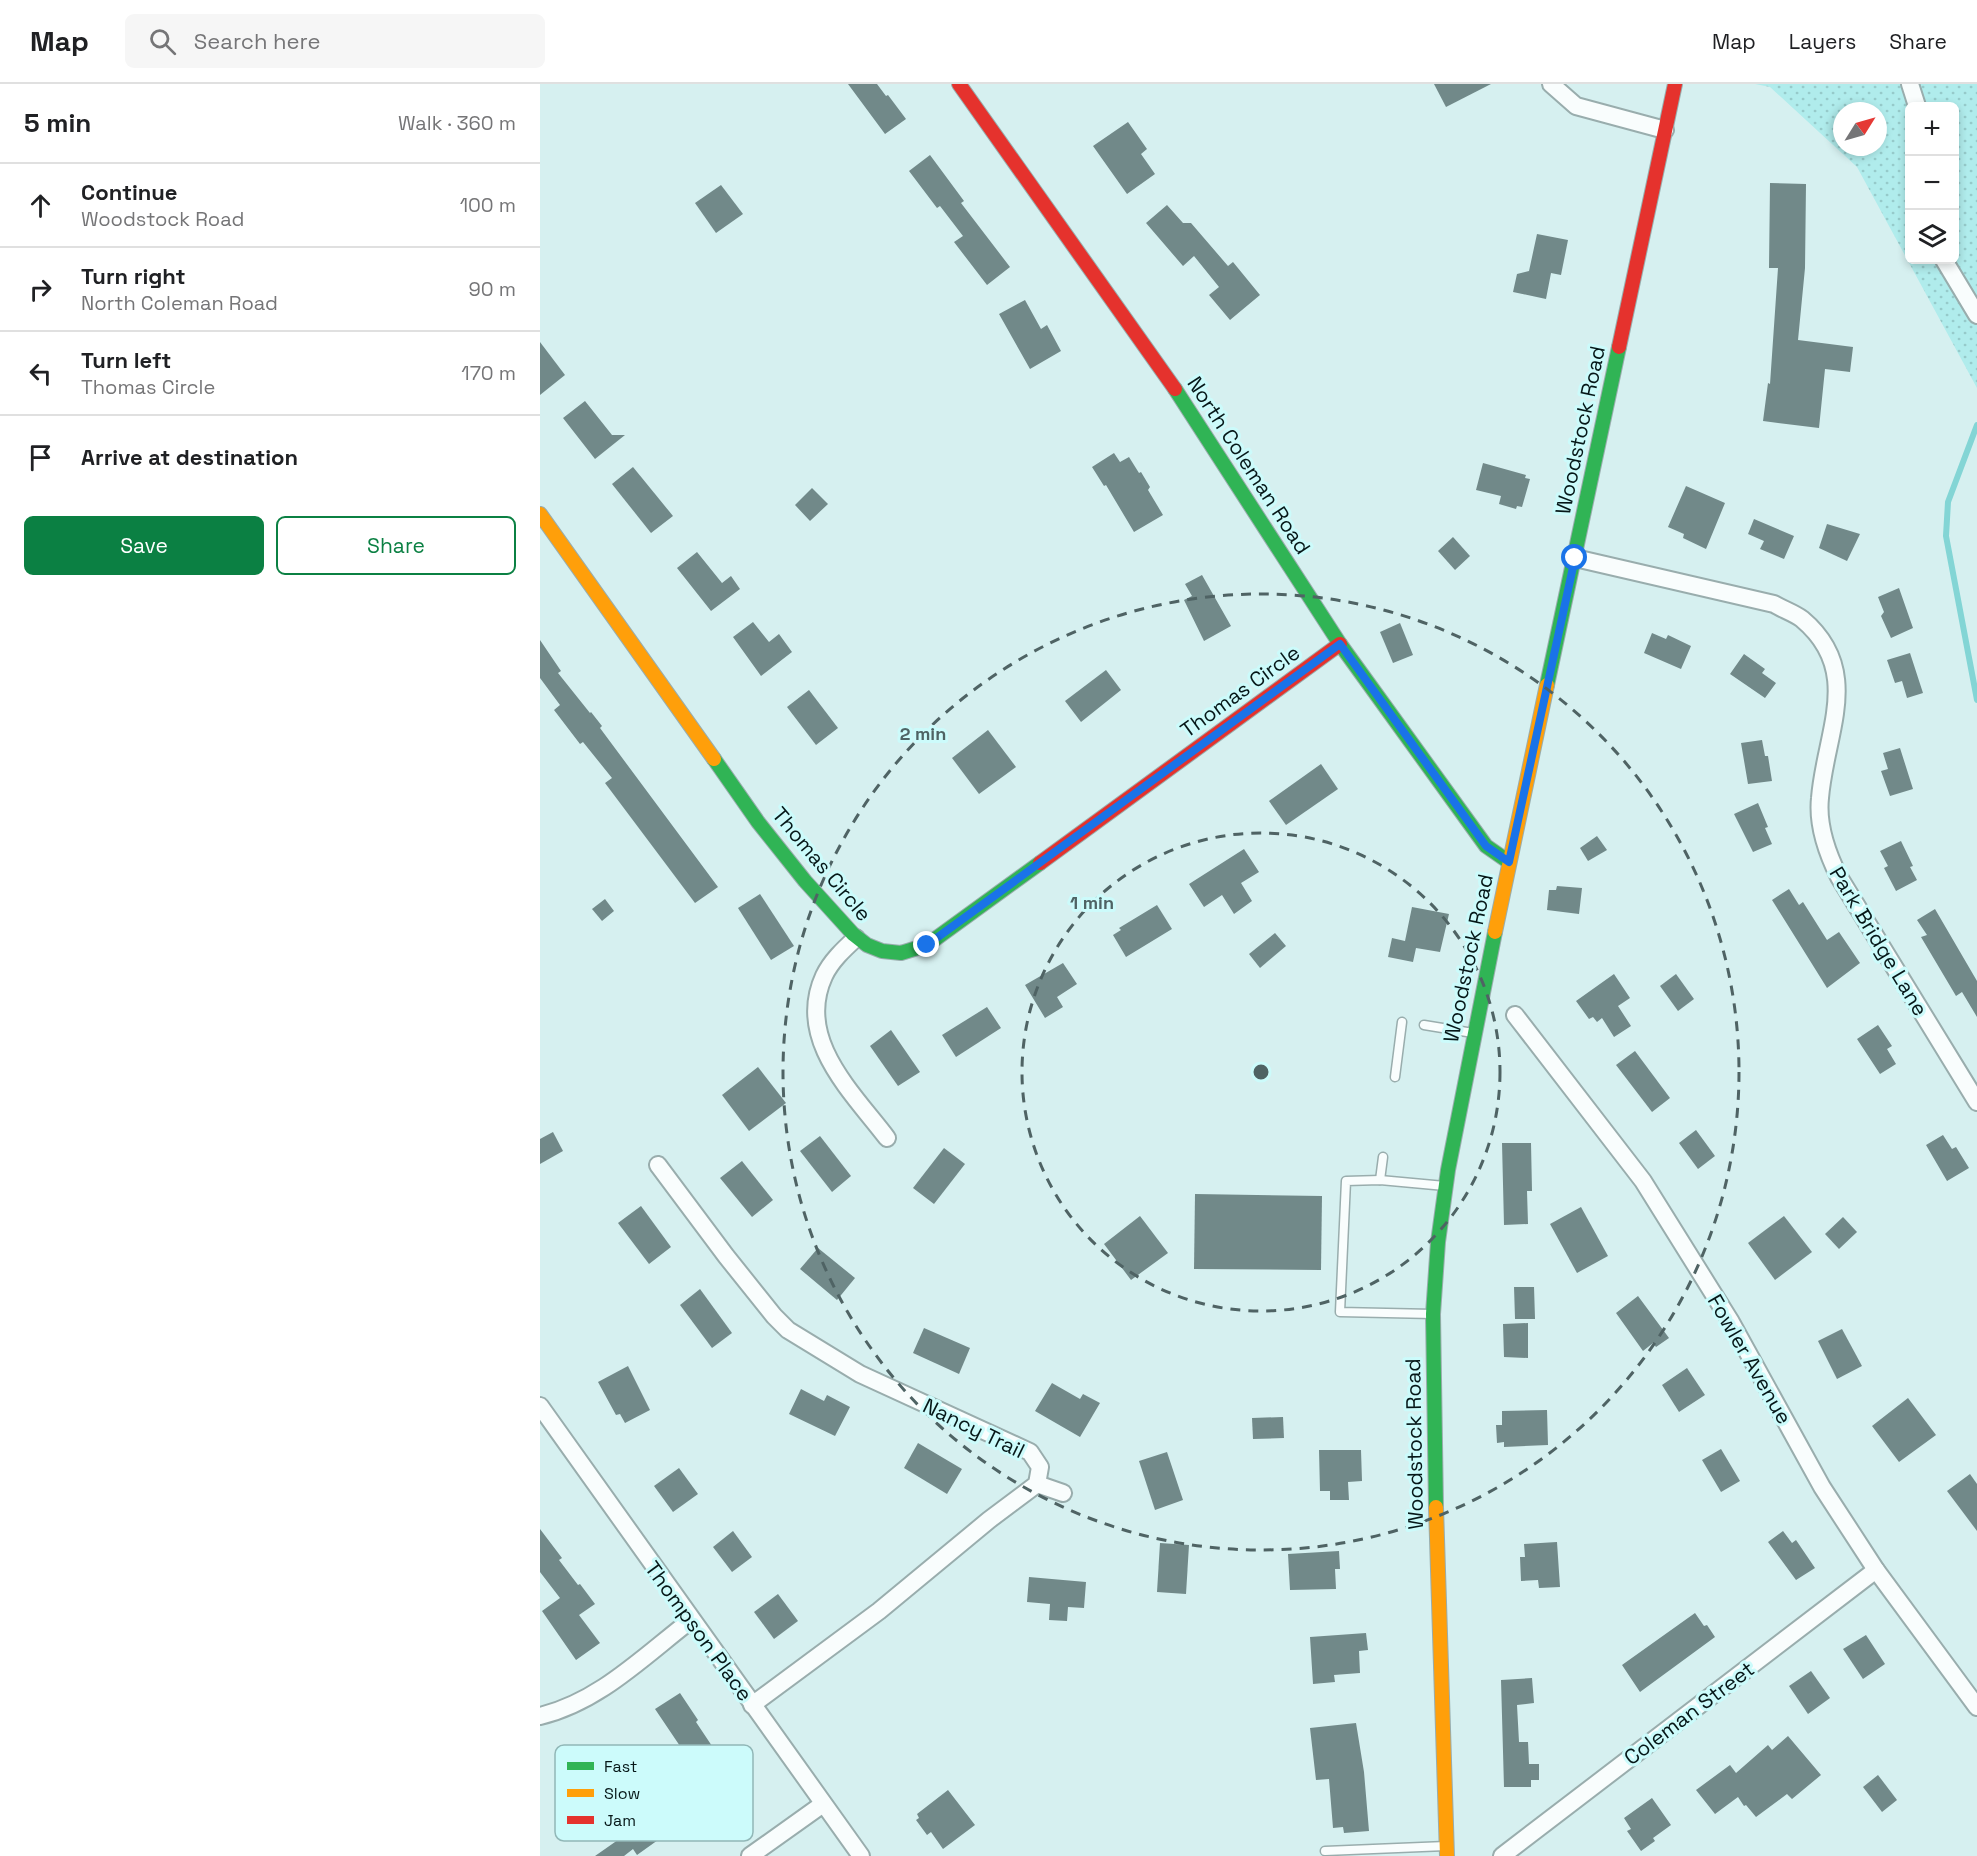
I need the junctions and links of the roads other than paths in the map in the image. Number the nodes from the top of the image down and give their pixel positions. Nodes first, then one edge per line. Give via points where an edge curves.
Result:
1 (959, 84) edge
2 (1551, 84) edge
3 (1675, 84) edge
4 (1910, 84) edge
5 (1916, 102) edge
6 (1665, 130) junction
7 (1946, 264) edge
8 (1977, 315) edge
9 (540, 514) edge
10 (1575, 558) junction
11 (1340, 644) junction
12 (1509, 862) junction
13 (856, 938) junction
14 (1515, 1015) dead end
15 (1402, 1022) dead end
16 (1424, 1025) dead end
17 (1474, 1033) junction
18 (1395, 1077) dead end
19 (1977, 1102) edge
20 (887, 1138) dead end
21 (1383, 1158) dead end
22 (658, 1165) dead end
23 (1380, 1180) junction
24 (1446, 1186) junction
25 (1433, 1314) junction
26 (540, 1406) edge
27 (1037, 1484) junction
28 (1063, 1493) dead end
29 (1876, 1570) junction
30 (691, 1620) junction
31 (752, 1705) junction
32 (1977, 1707) edge
33 (540, 1716) edge
34 (823, 1804) junction
35 (1325, 1851) dead end
36 (1447, 1851) edge
37 (750, 1856) edge
38 (861, 1856) edge
39 (1502, 1856) edge

1 - 11 street, North Coleman Road via 1186,405
2 - 6 street via 1576,106
3 - 6 street, Woodstock Road
4 - 5 street
6 - 10 street, Woodstock Road
7 - 8 street
9 - 13 street, Thomas Circle via 767,835
10 - 12 street, Woodstock Road
10 - 19 street, Park Bridge Lane via 1774,604 1801,618 1824,643 1835,667 1838,691 1820,800 1821,830 1829,856
11 - 12 street, North Coleman Road via 1486,846
11 - 13 street, Thomas Circle via 927,945 892,954 875,950
12 - 17 street, Woodstock Road
13 - 20 street via 836,957 824,976 816,998 816,1026 830,1062
14 - 29 street, Fowler Avenue via 1643,1181 1731,1322 1822,1487
15 - 18 lane
16 - 17 lane
17 - 24 street, Woodstock Road
21 - 23 lane
22 - 27 street, Nancy Trail via 788,1330 860,1374 1029,1452 1040,1467
23 - 24 lane
23 - 25 lane via 1347,1181 1340,1312
24 - 25 street, Woodstock Road
25 - 36 street, Woodstock Road
26 - 30 street, Thompson Place
27 - 28 street
27 - 31 street, Nancy Trail via 879,1611
29 - 32 street, Fowler Avenue
29 - 39 street, Coleman Street
30 - 31 street, Thompson Place
30 - 33 street via 598,1692
31 - 34 street, Thompson Place
34 - 37 street
34 - 38 street, Thompson Place
35 - 36 lane

